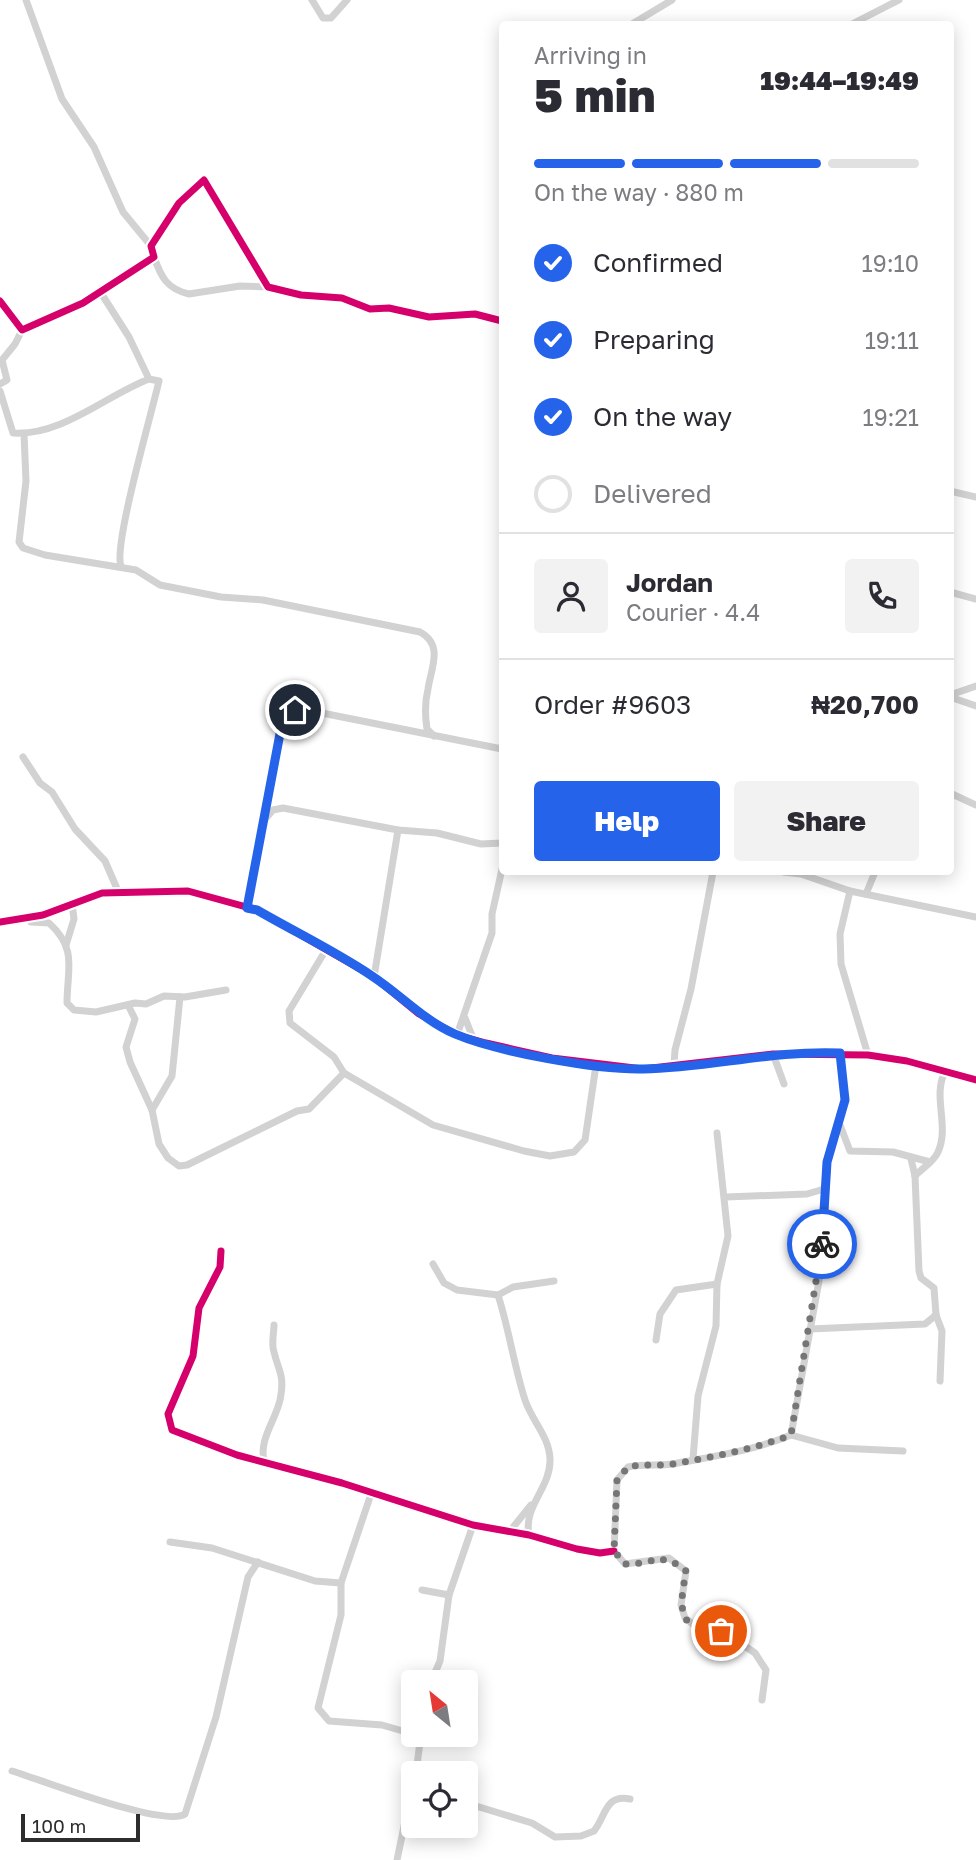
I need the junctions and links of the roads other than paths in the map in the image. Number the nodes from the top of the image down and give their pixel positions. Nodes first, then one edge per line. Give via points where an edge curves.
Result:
1 (26, 0) edge
2 (312, 0) edge
3 (347, 0) edge
4 (672, 0) edge
5 (899, 0) edge
6 (637, 21) edge
7 (858, 21) edge
8 (151, 246) junction
9 (154, 257) junction
10 (268, 287) junction
11 (101, 293) junction
12 (0, 301) edge
13 (499, 320) edge
14 (22, 330) junction
15 (149, 379) junction
16 (0, 384) edge
17 (0, 391) edge
18 (24, 434) junction
19 (954, 492) edge
20 (976, 497) edge
21 (121, 566) junction
22 (954, 593) edge
23 (976, 599) edge
24 (976, 686) edge
25 (954, 694) edge
26 (954, 698) edge
27 (976, 706) edge
28 (434, 736) junction
29 (499, 748) edge
30 (23, 757) dead end
31 (954, 795) edge
32 (268, 796) junction
33 (976, 805) edge
34 (279, 808) junction
35 (263, 821) junction
36 (398, 830) junction
37 (499, 843) edge
38 (501, 875) edge
39 (712, 875) edge
40 (804, 875) edge
41 (874, 875) edge
42 (118, 891) junction
43 (850, 891) junction
44 (866, 894) junction
45 (72, 904) junction
46 (247, 908) junction
47 (976, 917) edge
48 (13, 921) junction
49 (0, 922) edge
50 (66, 946) junction
51 (327, 948) junction
52 (374, 977) junction
53 (226, 990) dead end
54 (180, 997) junction
55 (128, 1005) junction
56 (464, 1017) junction
57 (457, 1035) junction
58 (473, 1038) junction
59 (840, 1053) junction
60 (773, 1054) junction
61 (868, 1055) junction
62 (596, 1065) junction
63 (674, 1066) junction
64 (945, 1072) junction
65 (344, 1073) junction
66 (976, 1080) edge
67 (784, 1084) dead end
68 (152, 1110) junction
69 (840, 1124) junction
70 (717, 1133) dead end
71 (911, 1159) junction
72 (931, 1162) junction
73 (187, 1165) junction
74 (175, 1176) dead end
75 (915, 1176) junction
76 (824, 1189) junction
77 (726, 1197) junction
78 (220, 1251) dead end
79 (433, 1264) dead end
80 (554, 1281) dead end
81 (717, 1284) junction
82 (498, 1295) junction
83 (936, 1315) junction
84 (274, 1325) dead end
85 (810, 1329) junction
86 (656, 1339) dead end
87 (940, 1381) dead end
88 (791, 1435) junction
89 (902, 1451) dead end
90 (693, 1459) junction
91 (264, 1462) junction
92 (371, 1494) junction
93 (532, 1505) junction
94 (473, 1525) junction
95 (510, 1531) junction
96 (529, 1535) junction
97 (170, 1542) dead end
98 (614, 1551) junction
99 (257, 1562) junction
100 (341, 1583) junction
101 (422, 1590) dead end
102 (449, 1595) junction
103 (436, 1670) edge
104 (762, 1700) dead end
105 (401, 1731) edge
106 (12, 1771) dead end
107 (630, 1799) dead end
108 (478, 1807) edge
109 (402, 1838) edge
110 (397, 1860) edge

1 - 8 street via 61,99 94,147 123,212
2 - 3 street via 323,18 331,18
4 - 6 street
5 - 7 street
8 - 9 street
8 - 10 street via 179,203 204,180
9 - 10 street via 164,279 179,292
9 - 11 street
10 - 13 street via 342,298 370,309 389,308 429,317 475,314
11 - 14 street
11 - 15 street
12 - 14 street
14 - 16 street via 2,360 7,380
15 - 18 street via 68,421
15 - 21 street via 159,381 128,505 118,554
17 - 18 street via 13,433
18 - 21 street via 21,547
19 - 20 street
21 - 28 street via 160,584 263,600 426,635 435,653 426,712 426,729
22 - 23 street
24 - 25 street
26 - 27 street
28 - 29 street
28 - 32 street via 312,711 291,711 282,723
30 - 42 street via 75,829 105,861
31 - 33 street
32 - 34 street
32 - 35 street
34 - 35 street
34 - 36 street
35 - 46 street
36 - 37 street
36 - 52 street
38 - 56 street via 492,933
39 - 63 street
40 - 43 street
41 - 44 street
42 - 45 street
42 - 46 street via 188,891
43 - 44 street
43 - 61 street via 841,934 841,964
44 - 47 street
45 - 48 street
45 - 50 street via 74,919
46 - 51 street
48 - 49 street
48 - 50 street via 45,921
50 - 55 street via 70,1007 96,1012
51 - 52 street
51 - 65 street via 288,1017 296,1029 334,1057
52 - 57 street via 419,1014
53 - 54 street
54 - 55 street via 163,996 146,1004
54 - 68 street via 172,1076
55 - 68 street via 135,1019 127,1052
56 - 57 street
56 - 58 street
57 - 58 street
58 - 62 street
59 - 60 street
59 - 61 street
59 - 69 street via 845,1100
60 - 63 street
60 - 67 street
61 - 64 street
62 - 63 street
62 - 65 street via 581,1148 564,1156 474,1139 433,1125
64 - 66 street
64 - 72 street via 940,1090 944,1131
65 - 73 street via 309,1108
68 - 73 street via 164,1153 174,1164
69 - 71 street via 850,1151 893,1152
69 - 76 street via 828,1154
70 - 77 street
71 - 72 street
71 - 75 street
72 - 75 street
73 - 74 street
75 - 83 street via 919,1272 934,1288
76 - 77 street via 807,1194
76 - 85 street
77 - 81 street via 727,1236
78 - 91 street via 220,1267 199,1308 193,1356 170,1409 169,1425 183,1436
79 - 82 street via 449,1288
80 - 82 street via 513,1287
81 - 86 street via 676,1290 660,1314
81 - 90 street via 716,1326 698,1396
82 - 93 street via 525,1400 550,1455 547,1478
83 - 85 street via 925,1324
83 - 87 street via 942,1331
84 - 91 street via 273,1350 282,1379 277,1409 265,1436
85 - 88 street
88 - 89 street via 838,1448
88 - 90 street via 759,1448
90 - 98 street via 623,1470 617,1480
91 - 92 street
92 - 94 street
92 - 100 street
93 - 95 street
93 - 96 street via 526,1524
94 - 95 street
94 - 102 street
95 - 96 street
96 - 98 street via 577,1549
97 - 99 street via 198,1544
98 - 104 street via 625,1564 669,1558 686,1571 681,1605 685,1618 698,1628 721,1631 755,1653 766,1670
99 - 100 street via 315,1581
99 - 106 street via 248,1577 216,1717 185,1814 176,1818 135,1812
100 - 105 street via 341,1615 320,1713 342,1724
101 - 102 street
102 - 103 street
107 - 108 street via 620,1797 608,1805 594,1831 561,1838 532,1823
109 - 110 street

